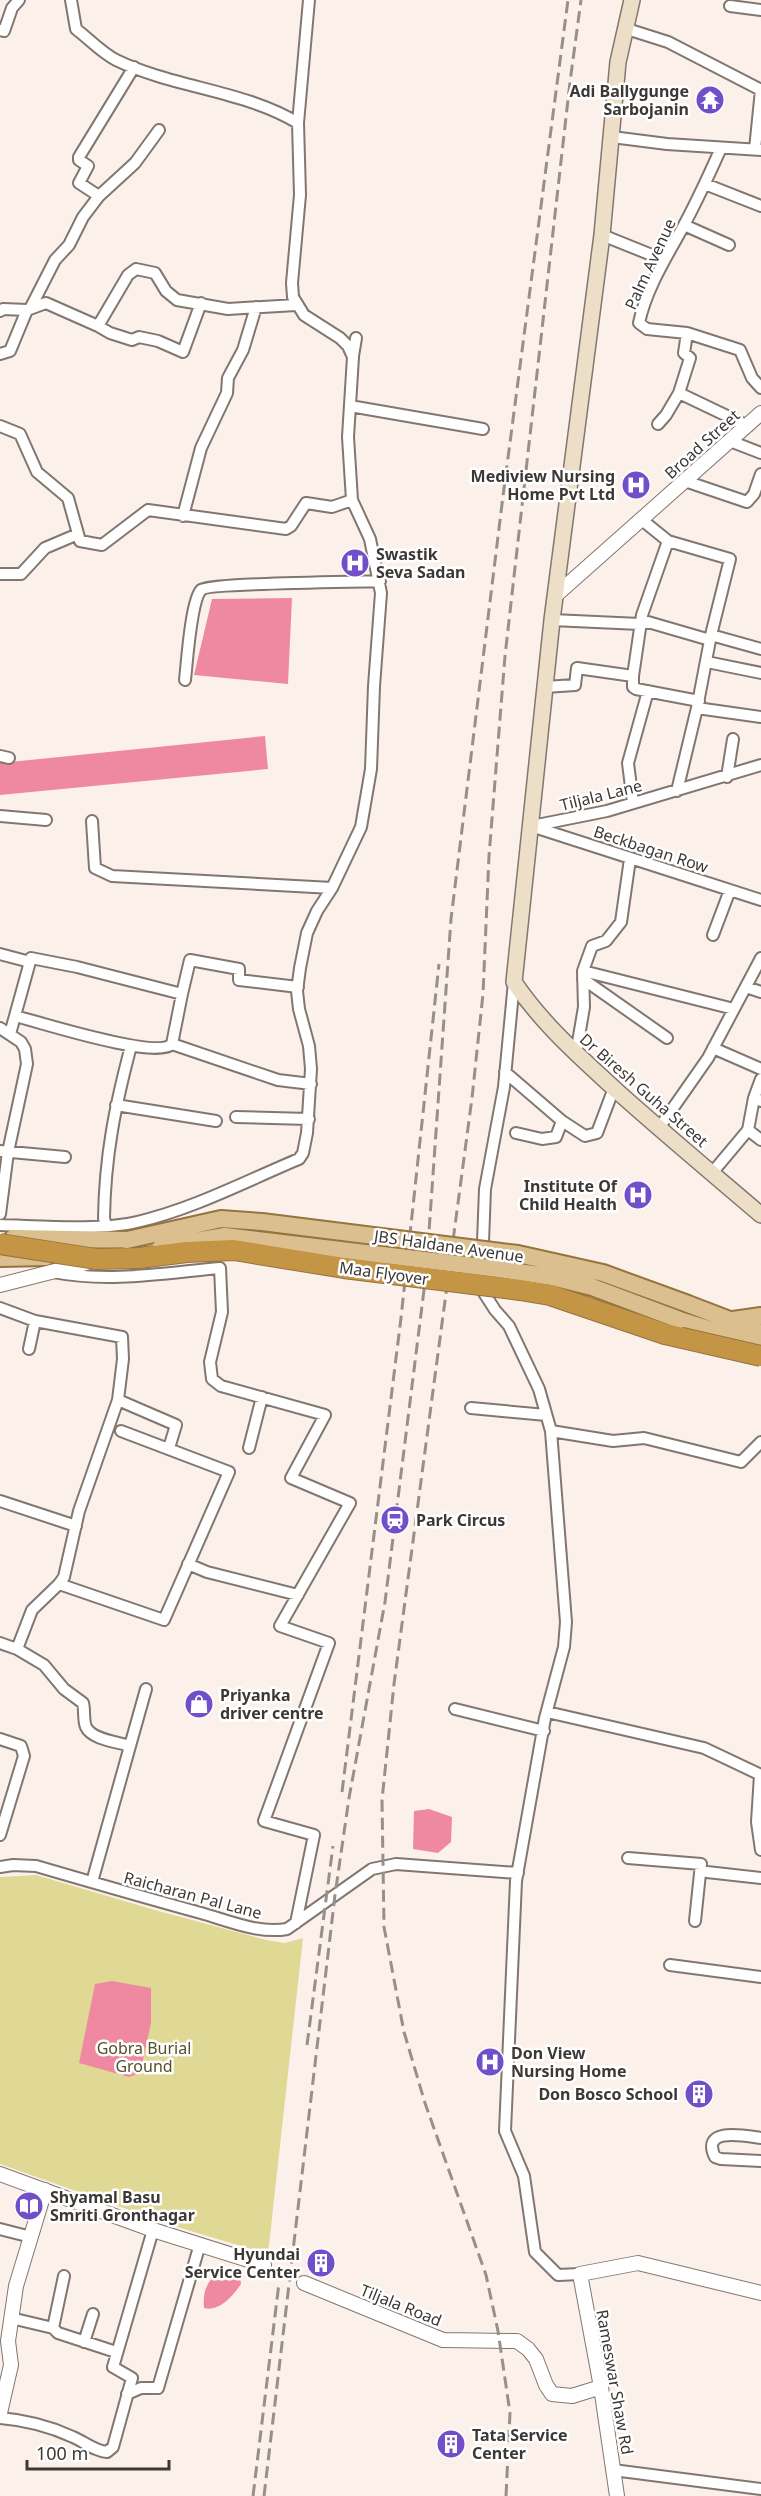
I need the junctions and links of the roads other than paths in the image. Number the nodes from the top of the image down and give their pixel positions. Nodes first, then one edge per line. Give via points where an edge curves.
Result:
1 (19, 0) edge
2 (71, 0) edge
3 (309, 0) edge
4 (632, 0) edge
5 (730, 6) dead end
6 (761, 10) edge
7 (627, 29) junction
8 (0, 30) edge
9 (134, 67) junction
10 (761, 90) edge
11 (298, 123) junction
12 (159, 130) dead end
13 (612, 137) junction
14 (721, 148) junction
15 (758, 149) edge
16 (705, 184) junction
17 (99, 196) junction
18 (761, 206) edge
19 (684, 225) junction
20 (602, 236) junction
21 (729, 245) dead end
22 (664, 260) junction
23 (201, 303) junction
24 (296, 305) junction
25 (256, 307) junction
26 (28, 310) junction
27 (0, 311) edge
28 (98, 326) junction
29 (687, 333) junction
30 (356, 338) dead end
31 (0, 354) edge
32 (353, 357) junction
33 (761, 388) edge
34 (679, 393) junction
35 (350, 406) junction
36 (761, 413) edge
37 (658, 424) dead end
38 (0, 426) edge
39 (748, 426) junction
40 (483, 429) dead end
41 (730, 441) junction
42 (761, 453) edge
43 (761, 474) edge
44 (685, 481) junction
45 (352, 500) junction
46 (183, 516) junction
47 (642, 520) junction
48 (78, 534) junction
49 (669, 541) junction
50 (0, 574) edge
51 (380, 581) junction
52 (556, 595) junction
53 (552, 620) junction
54 (640, 624) junction
55 (711, 638) junction
56 (761, 649) edge
57 (707, 662) junction
58 (761, 673) edge
59 (633, 676) junction
60 (185, 680) dead end
61 (545, 687) junction
62 (648, 691) junction
63 (698, 705) junction
64 (761, 717) edge
65 (733, 739) dead end
66 (761, 765) edge
67 (727, 777) junction
68 (677, 791) junction
69 (633, 803) junction
70 (0, 816) edge
71 (46, 820) dead end
72 (92, 821) dead end
73 (531, 826) junction
74 (630, 859) junction
75 (332, 888) junction
76 (730, 890) junction
77 (761, 900) edge
78 (713, 935) dead end
79 (0, 954) edge
80 (761, 958) edge
81 (30, 962) junction
82 (583, 975) junction
83 (514, 982) junction
84 (298, 987) junction
85 (746, 987) junction
86 (761, 992) edge
87 (182, 994) junction
88 (734, 1009) junction
89 (15, 1016) junction
90 (0, 1028) edge
91 (10, 1034) junction
92 (667, 1038) dead end
93 (172, 1044) junction
94 (131, 1046) junction
95 (713, 1048) junction
96 (576, 1054) junction
97 (761, 1069) edge
98 (505, 1072) junction
99 (761, 1079) edge
100 (311, 1084) junction
101 (614, 1088) junction
102 (757, 1099) edge
103 (116, 1106) junction
104 (236, 1117) dead end
105 (309, 1119) junction
106 (562, 1120) junction
107 (216, 1121) dead end
108 (659, 1128) junction
109 (748, 1130) junction
110 (516, 1133) dead end
111 (761, 1140) edge
112 (4, 1152) edge
113 (66, 1157) dead end
114 (712, 1173) junction
115 (0, 1214) edge
116 (761, 1215) edge
117 (0, 1225) edge
118 (106, 1226) junction
119 (0, 1237) edge
120 (0, 1244) edge
121 (129, 1246) junction
122 (110, 1256) junction
123 (0, 1257) edge
124 (53, 1272) junction
125 (0, 1285) edge
126 (0, 1308) edge
127 (684, 1312) junction
128 (761, 1316) edge
129 (729, 1320) junction
130 (35, 1321) junction
131 (761, 1332) edge
132 (761, 1346) edge
133 (29, 1349) dead end
134 (761, 1356) edge
135 (761, 1368) edge
136 (262, 1397) junction
137 (118, 1400) junction
138 (471, 1408) dead end
139 (546, 1415) junction
140 (121, 1431) dead end
141 (551, 1431) junction
142 (761, 1442) edge
143 (169, 1448) junction
144 (249, 1448) dead end
145 (0, 1502) edge
146 (76, 1526) junction
147 (188, 1564) junction
148 (59, 1584) junction
149 (298, 1595) junction
150 (0, 1643) edge
151 (17, 1649) junction
152 (146, 1689) dead end
153 (455, 1709) dead end
154 (547, 1712) junction
155 (544, 1731) junction
156 (0, 1739) edge
157 (130, 1746) junction
158 (760, 1775) edge
159 (0, 1835) edge
160 (761, 1850) edge
161 (628, 1858) dead end
162 (0, 1867) edge
163 (707, 1872) dead end
164 (518, 1873) junction
165 (761, 1878) edge
166 (92, 1882) junction
167 (695, 1921) dead end
168 (296, 1923) junction
169 (670, 1965) dead end
170 (761, 1977) edge
171 (761, 2138) edge
172 (761, 2161) edge
173 (0, 2174) edge
174 (45, 2190) junction
175 (0, 2229) edge
176 (153, 2230) junction
177 (31, 2236) junction
178 (200, 2244) junction
179 (264, 2265) dead end
180 (580, 2274) junction
181 (64, 2276) dead end
182 (304, 2283) dead end
183 (761, 2293) edge
184 (93, 2314) dead end
185 (11, 2319) junction
186 (53, 2328) junction
187 (84, 2342) junction
188 (116, 2352) junction
189 (601, 2387) junction
190 (127, 2394) junction
191 (0, 2413) edge
192 (0, 2418) edge
193 (613, 2470) junction
194 (761, 2489) edge
195 (617, 2496) edge

1 - 8 street via 4,31
2 - 9 street via 76,29 114,59
3 - 11 street
4 - 7 main road
5 - 6 street
7 - 10 street via 668,42
7 - 13 main road via 618,62
9 - 11 street via 260,106
9 - 17 street via 79,157 88,168 79,183
10 - 15 street
11 - 24 street via 300,195 292,283
12 - 17 street via 135,163
13 - 14 street
13 - 20 main road
14 - 15 street
14 - 16 street, Palm Avenue
16 - 18 street
16 - 19 street, Palm Avenue
17 - 26 street via 69,245 55,260
19 - 21 street
19 - 22 street, Palm Avenue
20 - 22 street
20 - 52 main road
22 - 29 street, Palm Avenue via 639,323 647,329
23 - 25 street via 228,309
23 - 28 street via 183,352 158,341 132,340
23 - 28 street via 177,300 155,273 136,269 128,275
24 - 25 street
24 - 32 street via 316,325 348,346
25 - 46 street via 243,350 228,378 227,393 201,448
26 - 27 street
26 - 28 street via 46,303
26 - 31 street via 10,351
29 - 33 street, Palm Avenue via 740,350 752,378
29 - 34 street via 684,353 690,358
30 - 32 street
32 - 35 street
34 - 37 street
34 - 39 street
35 - 40 street
35 - 45 street
36 - 39 street, Broad Street
38 - 48 street via 20,434 37,472 68,498
39 - 41 street, Broad Street
41 - 42 street
41 - 44 street, Broad Street
43 - 44 street via 747,502
44 - 47 street, Broad Street
45 - 46 street via 332,507 306,503 286,529
45 - 51 street via 370,539
46 - 48 street via 148,510 102,544 80,541
47 - 49 street
47 - 52 street, Broad Street
48 - 50 street via 45,548 21,574
49 - 54 street
49 - 55 street via 730,559
51 - 60 street via 204,587 194,609
51 - 75 street via 367,804 361,827
52 - 53 main road
53 - 54 street
53 - 61 main road
54 - 55 street via 648,622
54 - 59 street
55 - 56 street
55 - 57 street
57 - 58 street
57 - 63 street
59 - 61 street via 578,668 575,685
59 - 62 street via 633,687
61 - 73 main road
62 - 63 street
62 - 69 street via 628,763
63 - 64 street
63 - 68 street
65 - 67 street
66 - 67 street, Tiljala Lane
67 - 68 street, Tiljala Lane
68 - 69 street, Tiljala Lane
69 - 73 street, Tiljala Lane
70 - 71 street
72 - 75 street via 94,868 112,876
73 - 74 street, Beckbagan Row
73 - 83 main road
74 - 76 street, Beckbagan Row
74 - 82 street via 621,922 606,941 592,946
75 - 84 street via 307,933
76 - 77 street, Beckbagan Row
76 - 78 street
79 - 81 street
80 - 85 street
81 - 87 street via 31,958 76,967
81 - 89 street
82 - 88 street
82 - 92 street
82 - 96 street via 584,1007
83 - 96 main road, Dr Biresh Guha Street via 532,1009
83 - 98 street
84 - 87 street via 239,980 239,969 190,960
84 - 100 street via 299,1009 309,1046
85 - 86 street
85 - 88 street
87 - 93 street
88 - 95 street
89 - 91 street
89 - 94 street
90 - 91 street
91 - 112 street via 25,1049 27,1064
93 - 94 street via 161,1049
93 - 100 street via 278,1080
94 - 103 street
95 - 97 street
95 - 108 street
96 - 101 main road, Dr Biresh Guha Street
98 - 106 street
98 - 139 street via 485,1189 477,1282 509,1326 539,1389
99 - 102 street
100 - 105 street
101 - 106 street via 597,1133 585,1136
101 - 108 main road, Dr Biresh Guha Street
102 - 109 street
103 - 107 street
103 - 118 street via 107,1155
104 - 105 street
105 - 118 street via 299,1159 183,1208 136,1223
106 - 110 street via 556,1137 550,1139
108 - 114 main road, Dr Biresh Guha Street
109 - 111 street
109 - 114 street
112 - 113 street
112 - 115 street
114 - 116 main road, Dr Biresh Guha Street
117 - 118 street
119 - 121 main road
120 - 134 highway, Maa Flyover, bridge via 96,1259 234,1250 550,1294 665,1334
121 - 122 main road
121 - 127 main road, bridge via 225,1236 351,1250 552,1277
122 - 123 main road
122 - 124 street
123 - 135 highway, Maa Flyover via 112,1272 228,1262 518,1302 570,1314 658,1344
124 - 125 street
124 - 136 street via 114,1278 220,1268 222,1312 210,1362 212,1379 221,1386
126 - 130 street
127 - 129 main road
127 - 132 main road
128 - 129 main road
129 - 131 main road
130 - 133 street
130 - 137 street via 122,1337
136 - 144 street
136 - 149 street via 325,1415 291,1478 350,1503
137 - 143 street via 176,1425
137 - 146 street
138 - 139 street
139 - 141 street
140 - 143 street
141 - 142 street via 613,1440 644,1438 741,1462
141 - 154 street via 566,1622 564,1647
143 - 147 street via 229,1472
145 - 146 street
146 - 148 street
147 - 148 street via 164,1620
147 - 149 street
148 - 151 street via 32,1610
149 - 168 street via 280,1626 329,1643 264,1821 314,1835
150 - 151 street
151 - 157 street via 44,1665 82,1703 89,1731
152 - 157 street
153 - 155 street
154 - 155 street
154 - 158 street via 704,1748
155 - 164 street
156 - 159 street via 21,1746 24,1756
157 - 166 street
158 - 160 street via 757,1822
161 - 167 street via 701,1864
162 - 166 street, Raicharan Pal Lane via 36,1866
163 - 165 street
164 - 168 street, Raicharan Pal Lane via 396,1864 372,1869
164 - 180 street via 505,2131 524,2176 535,2252 558,2276
166 - 168 street, Raicharan Pal Lane via 262,1930 287,1929
169 - 170 street
171 - 172 street via 728,2134 720,2136 712,2149 715,2157 721,2159
173 - 174 street
174 - 176 street
174 - 177 street
175 - 177 street
176 - 178 street
176 - 188 street
177 - 185 street
178 - 179 street
178 - 190 street via 158,2388 141,2388
180 - 183 street via 638,2264
180 - 189 street, Rameswar Shaw Rd
181 - 186 street
182 - 189 street, Tiljala Road via 443,2340 517,2341 536,2359 552,2394 572,2396
184 - 187 street
185 - 186 street
185 - 191 street via 11,2365
186 - 187 street
187 - 188 street
188 - 190 street via 113,2367 132,2378
189 - 193 street, Rameswar Shaw Rd
190 - 192 street via 113,2447 107,2452 31,2421
193 - 194 street
193 - 195 street, Rameswar Shaw Rd

